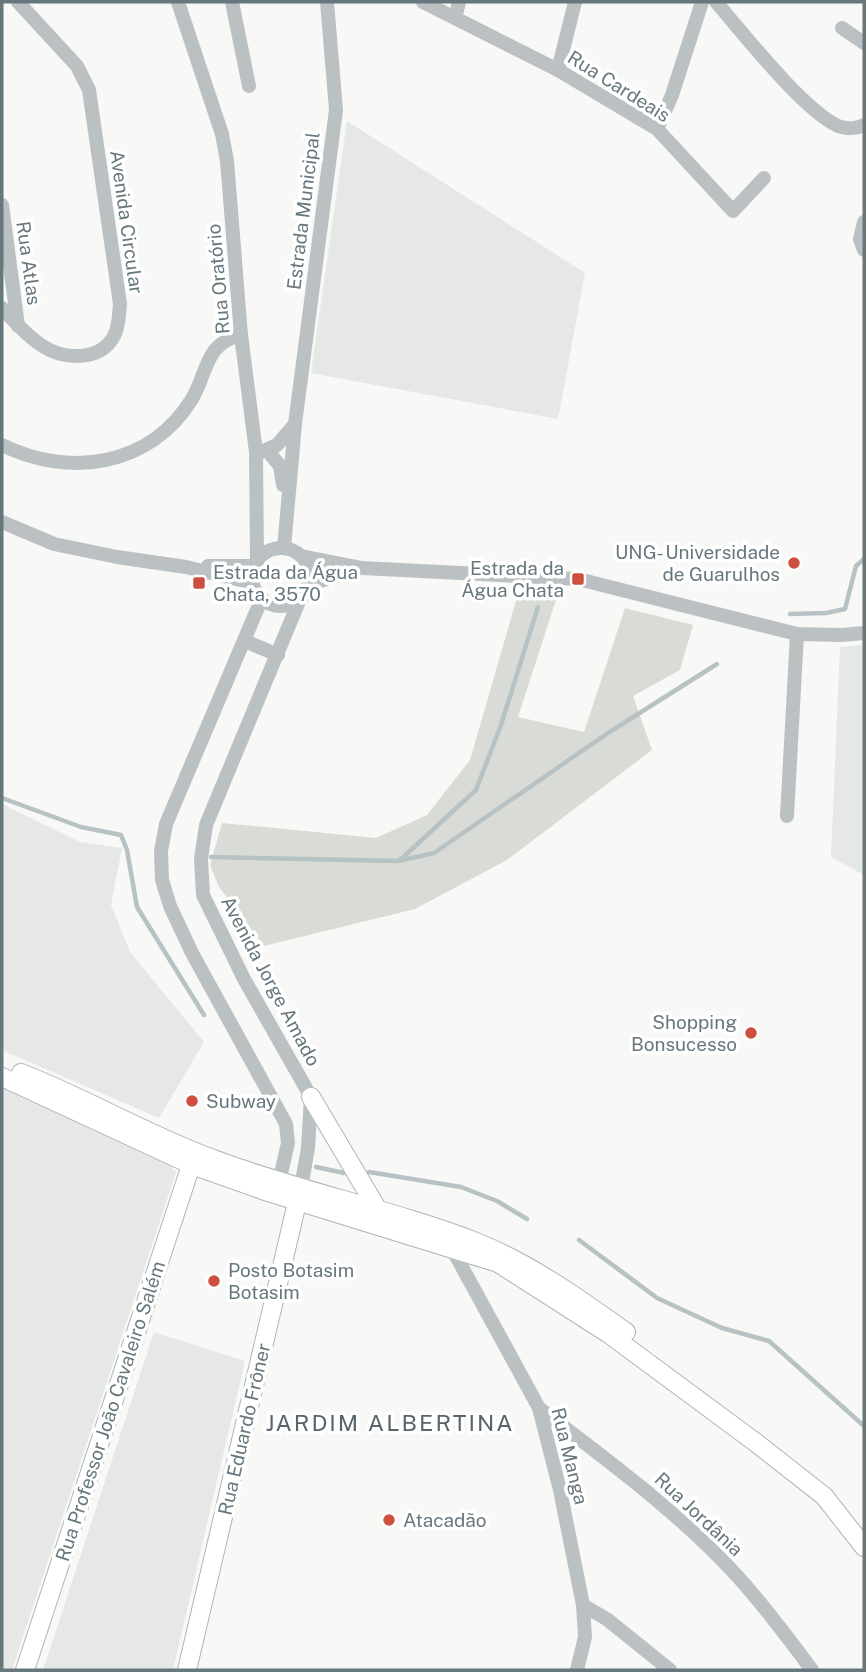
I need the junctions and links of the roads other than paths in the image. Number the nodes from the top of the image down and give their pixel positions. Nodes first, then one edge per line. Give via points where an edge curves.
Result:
1 (18, 2) edge
2 (178, 2) edge
3 (232, 2) edge
4 (327, 2) edge
5 (423, 2) edge
6 (459, 2) edge
7 (575, 2) edge
8 (702, 2) edge
9 (716, 2) edge
10 (455, 18) junction
11 (842, 29) dead end
12 (864, 43) edge
13 (558, 70) junction
14 (249, 86) dead end
15 (864, 125) edge
16 (657, 129) junction
17 (764, 178) dead end
18 (2, 205) edge
19 (864, 222) edge
20 (864, 250) edge
21 (2, 308) edge
22 (19, 326) junction
23 (241, 335) junction
24 (295, 424) junction
25 (2, 445) edge
26 (262, 451) junction
27 (286, 514) junction
28 (2, 522) edge
29 (285, 548) junction
30 (301, 556) junction
31 (256, 563) junction
32 (186, 567) junction
33 (362, 568) junction
34 (253, 583) junction
35 (308, 585) junction
36 (262, 598) junction
37 (300, 598) junction
38 (864, 633) edge
39 (797, 634) junction
40 (245, 641) junction
41 (278, 655) junction
42 (787, 816) dead end
43 (2, 1066) edge
44 (2, 1077) edge
45 (311, 1097) junction
46 (194, 1159) junction
47 (279, 1182) junction
48 (299, 1194) junction
49 (378, 1210) junction
50 (442, 1231) junction
51 (452, 1249) junction
52 (539, 1408) junction
53 (864, 1532) edge
54 (864, 1547) edge
55 (583, 1605) junction
56 (25, 1670) edge
57 (187, 1670) edge
58 (577, 1670) edge
59 (670, 1670) edge
60 (812, 1670) edge

1 - 22 street, Avenida Circular via 87,83 120,304 113,337 88,355 57,354
2 - 23 street, Rua Oratório via 222,134
3 - 14 street
4 - 24 street, Estrada Municipal via 336,110
5 - 10 street, Rua Cardeais
6 - 10 street
7 - 13 street
8 - 16 street
9 - 15 street via 827,120 841,128
10 - 13 street, Rua Cardeais
11 - 12 street
13 - 16 street, Rua Cardeais
16 - 17 street, Rua Cardeais via 733,211
18 - 22 street, Rua Atlas
19 - 20 street via 860,239
21 - 22 street, Avenida Circular
23 - 25 street via 219,343 191,400 172,425 135,449 83,464 40,460
23 - 26 street, Rua Oratório
24 - 26 street via 277,444
24 - 27 street, Estrada Municipal
26 - 27 street via 280,466
26 - 31 street, Rua Oratório
27 - 29 street, Estrada Municipal
28 - 32 street via 54,544
29 - 30 street
29 - 31 street via 269,550
30 - 33 street
30 - 35 street via 310,575
31 - 32 street
31 - 34 street
32 - 34 street
33 - 35 street
33 - 39 street via 578,579
34 - 36 street
35 - 37 street
36 - 37 street via 276,605
36 - 40 street
37 - 41 street, Avenida Jorge Amado
38 - 39 street
39 - 42 street
40 - 41 street
40 - 47 street via 166,824 162,880 192,953 286,1124 288,1143
41 - 45 street, Avenida Jorge Amado via 206,825 201,859 203,895
43 - 46 main road via 77,1097
44 - 46 main road
45 - 48 street, Avenida Jorge Amado
45 - 49 main road
46 - 47 main road
46 - 48 main road
46 - 56 main road, Rua Professor João Cavaleiro Salém
47 - 48 main road
48 - 49 main road
48 - 51 main road
48 - 57 main road, Rua Eduardo Frôner
49 - 50 main road
50 - 51 street, Rua Manga
50 - 53 main road via 510,1257 580,1299 796,1462 837,1498
51 - 52 street, Rua Manga
51 - 54 main road via 498,1263 619,1342 824,1496
52 - 55 street, Rua Manga
52 - 60 street, Rua Jordânia via 643,1487 696,1535 745,1585
55 - 58 street, Rua Manga via 585,1637
55 - 59 street

